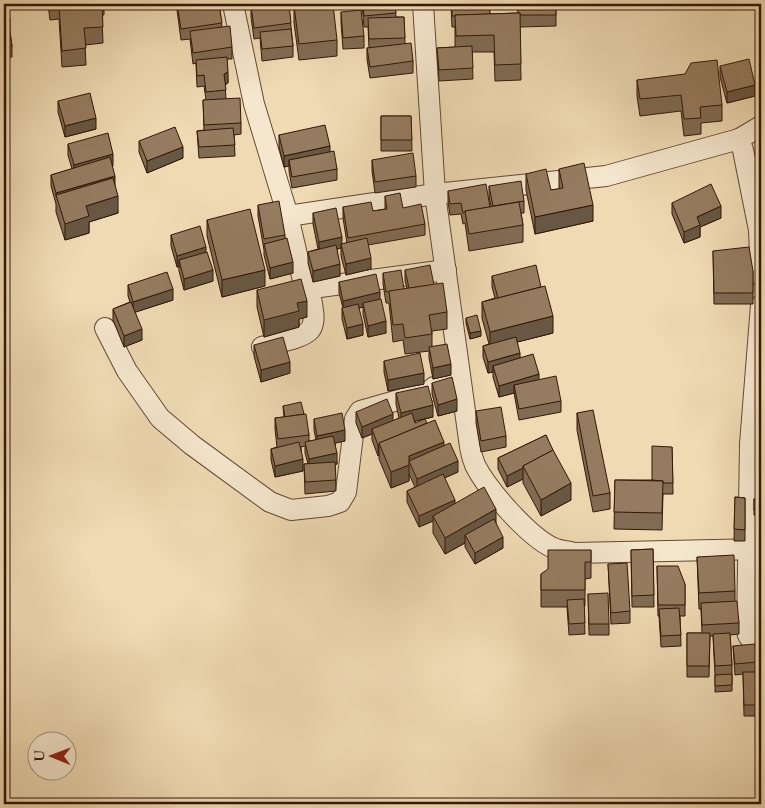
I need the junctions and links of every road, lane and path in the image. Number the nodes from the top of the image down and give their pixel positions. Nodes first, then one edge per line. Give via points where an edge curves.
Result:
1 (233, 4) edge
2 (423, 4) edge
3 (761, 126) edge
4 (739, 139) junction
5 (435, 194) junction
6 (288, 216) junction
7 (446, 270) junction
8 (761, 276) edge
9 (305, 289) junction
10 (761, 305) edge
11 (105, 328) dead end
12 (262, 346) edge
13 (461, 378) junction
14 (755, 549) edge
15 (761, 644) edge

1 - 6 street via 254,104
2 - 5 street
3 - 4 street
4 - 5 street via 606,176
4 - 8 street via 744,150 759,230
5 - 6 street
5 - 7 street
6 - 9 street
7 - 9 street
7 - 13 street
9 - 12 street via 312,297 314,316 310,331
10 - 14 street via 750,444
11 - 13 street via 127,372 160,418 270,502 291,510 328,506 343,499 355,418 361,410 430,391
13 - 14 street via 475,465 509,510 539,539 555,549 575,553
14 - 15 street via 747,633 751,640

